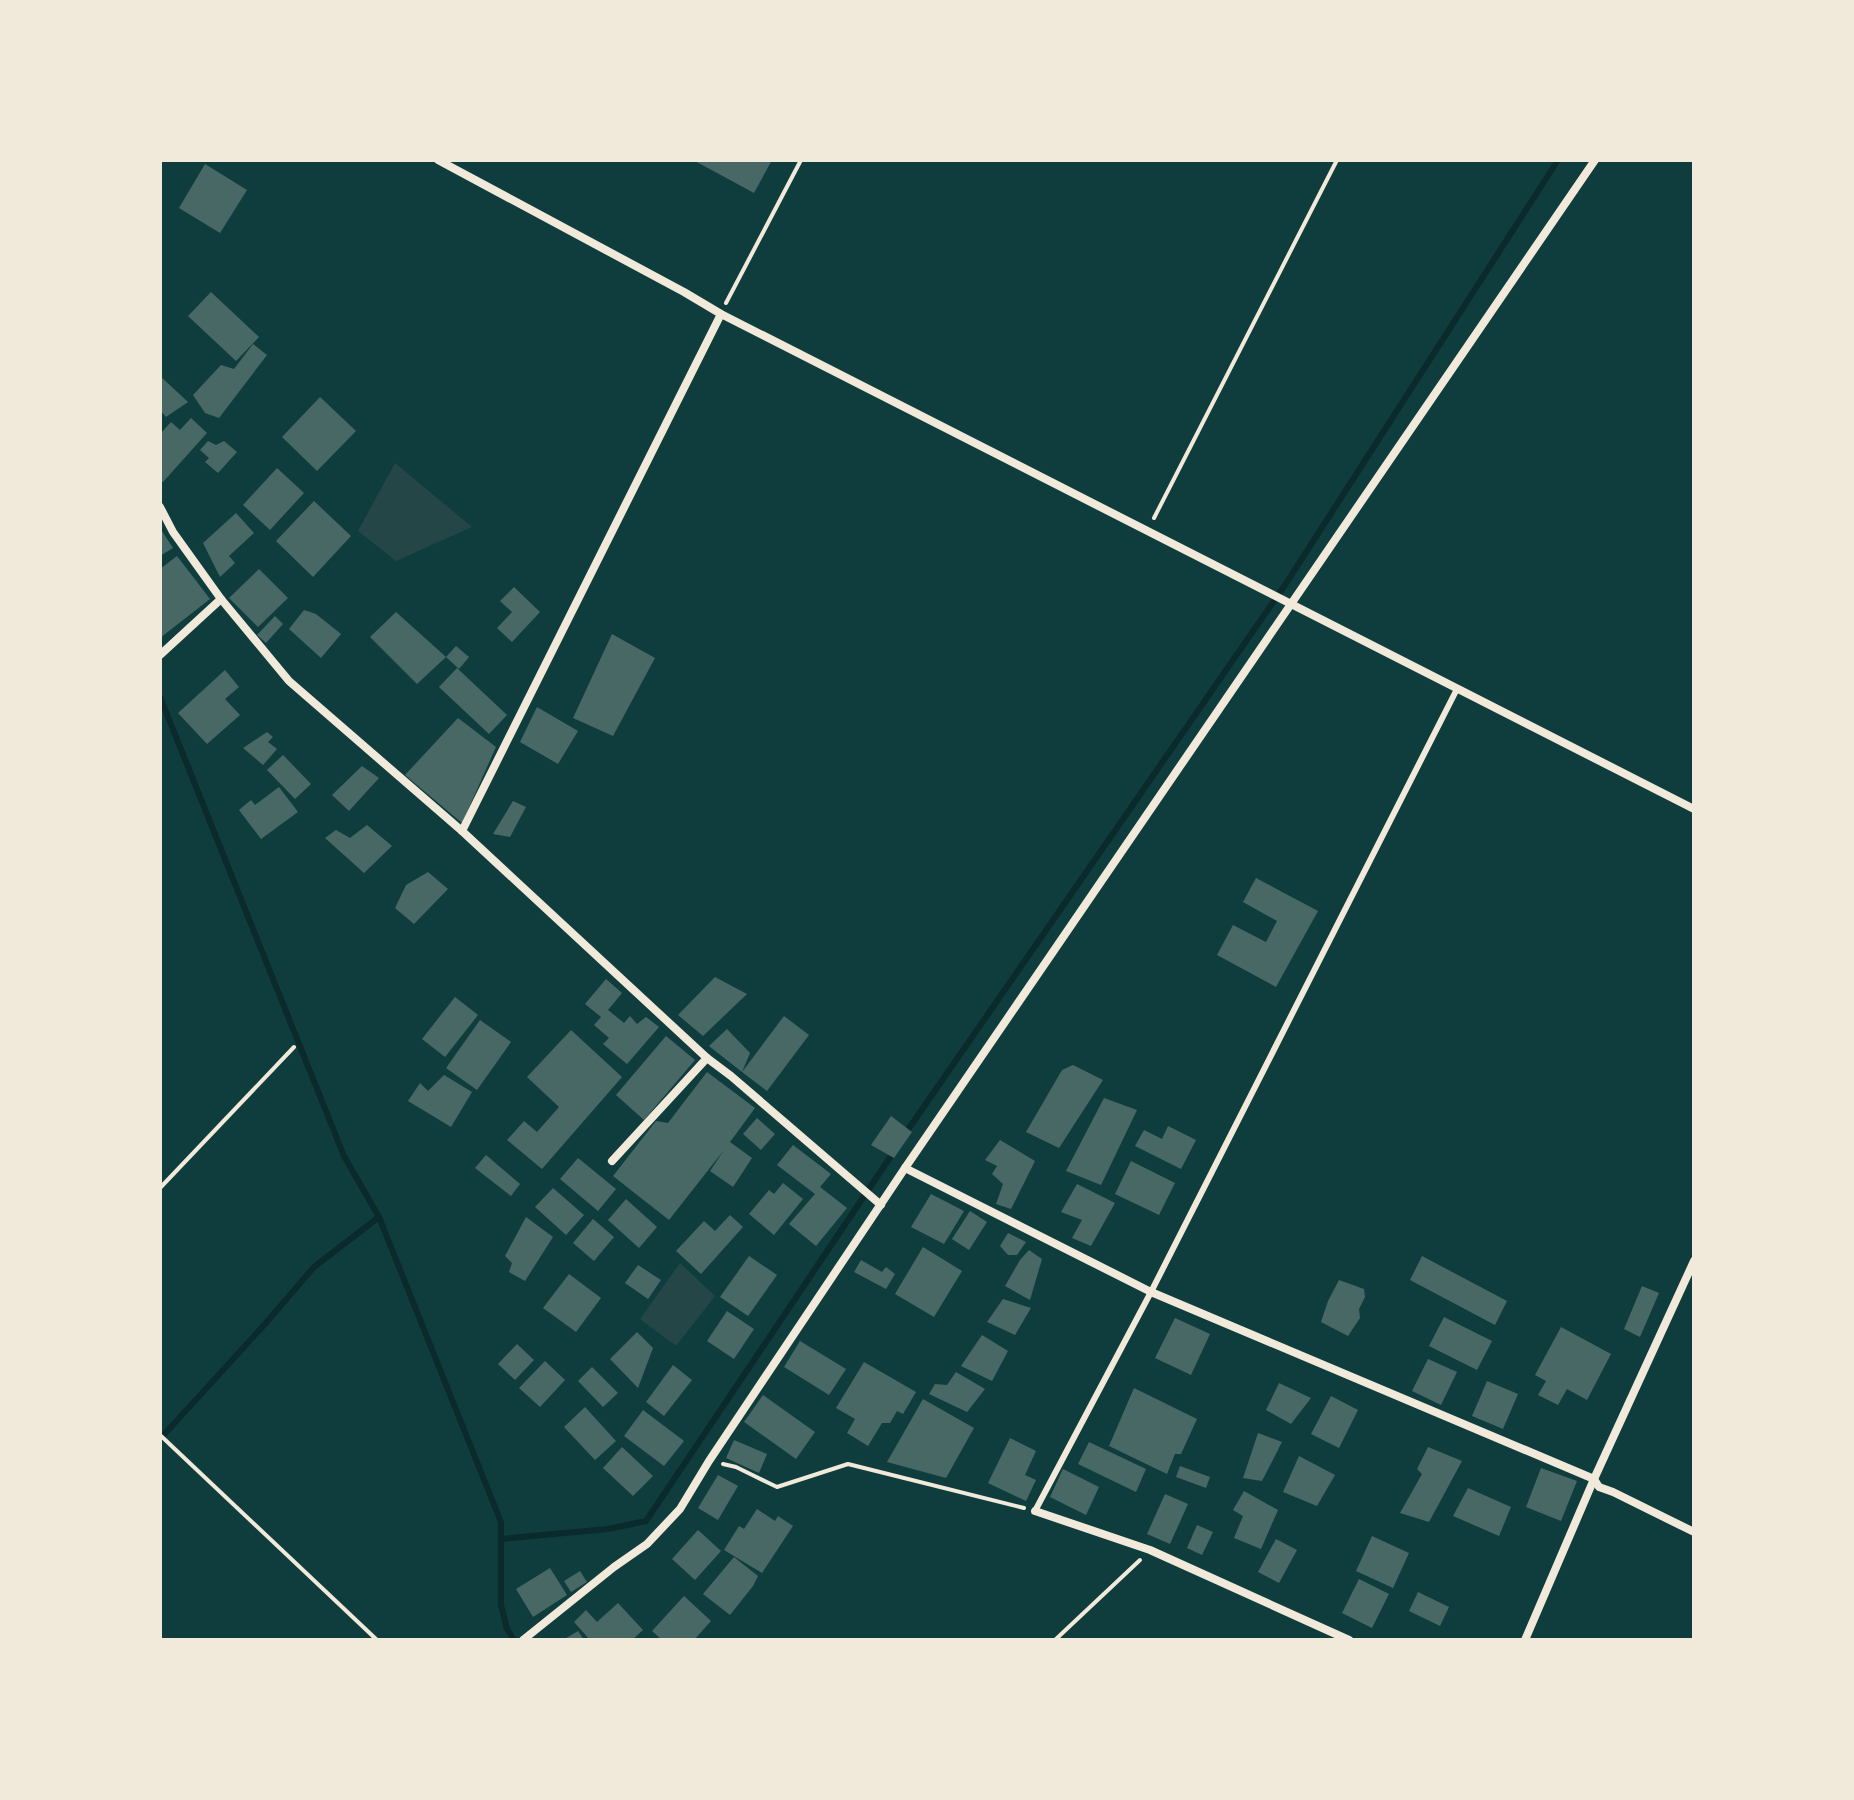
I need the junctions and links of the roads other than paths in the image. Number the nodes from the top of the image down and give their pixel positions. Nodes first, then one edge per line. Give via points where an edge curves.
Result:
1 (438, 160) edge
2 (1595, 160) edge
3 (721, 314) junction
4 (160, 507) edge
5 (221, 599) junction
6 (1291, 604) junction
7 (160, 655) edge
8 (1457, 689) junction
9 (1694, 809) edge
10 (462, 831) junction
11 (707, 1058) junction
12 (612, 1161) dead end
13 (905, 1168) junction
14 (881, 1205) junction
15 (1694, 1261) edge
16 (1151, 1292) junction
17 (1594, 1479) junction
18 (1035, 1511) joint
19 (1694, 1532) edge
20 (528, 1638) edge
21 (1349, 1640) edge
22 (1525, 1640) edge

1 - 3 street
2 - 6 street
3 - 6 street
3 - 10 street
4 - 5 street
5 - 7 street
5 - 10 street via 289,681
6 - 8 street
6 - 13 street
8 - 9 street
8 - 16 lane
10 - 11 street
11 - 12 street
11 - 14 street
13 - 14 street
13 - 16 street
14 - 20 street via 680,1509 647,1544
15 - 17 street
16 - 17 street
16 - 18 lane
17 - 19 street via 1599,1487
17 - 22 street
18 - 21 street via 1150,1550

